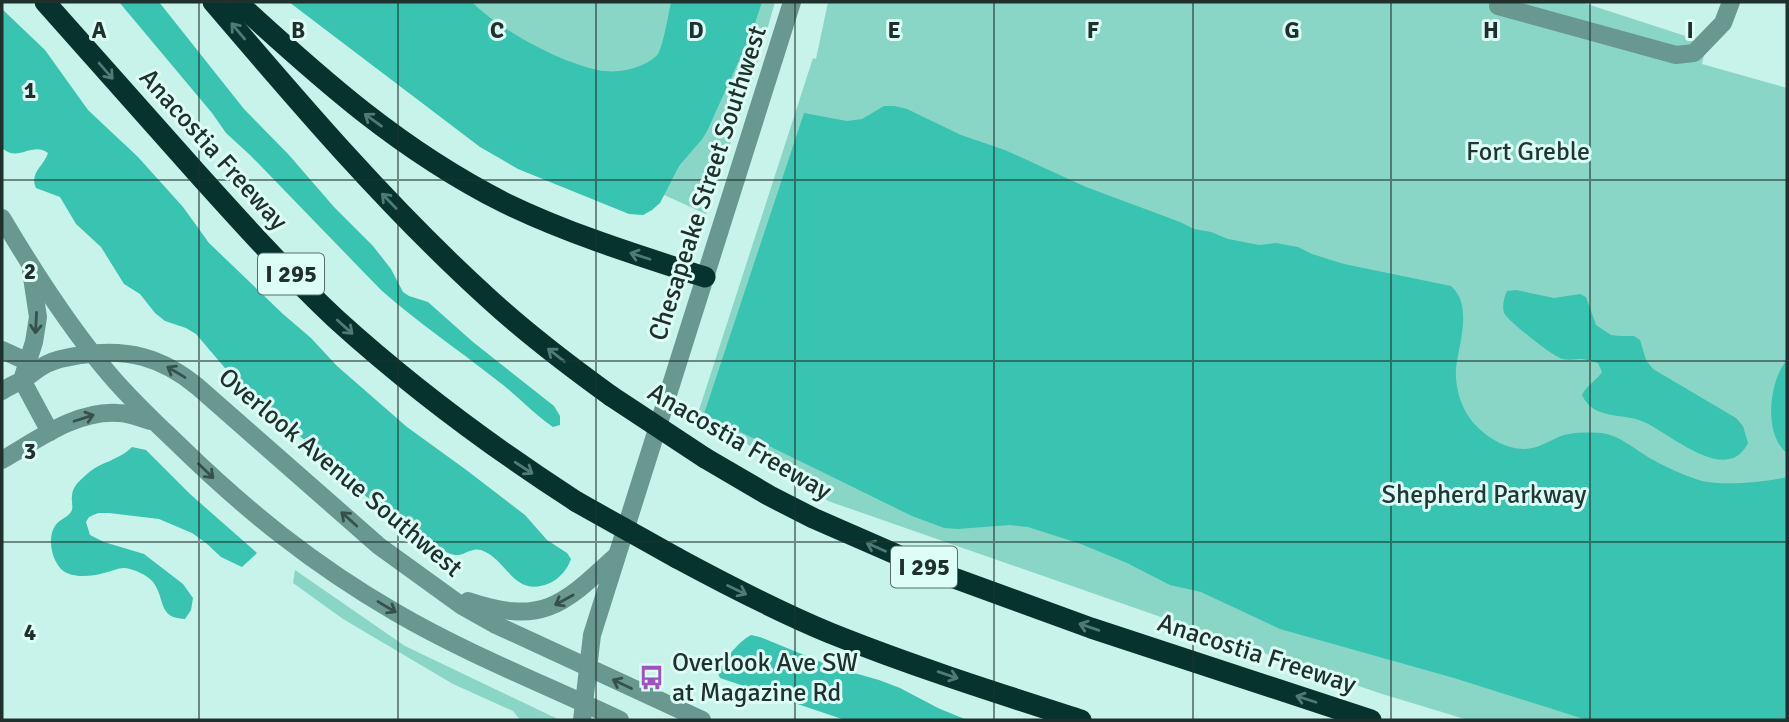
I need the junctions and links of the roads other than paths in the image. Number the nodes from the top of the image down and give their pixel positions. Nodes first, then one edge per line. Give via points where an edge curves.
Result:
1 (45, 2) edge
2 (213, 2) edge
3 (237, 2) edge
4 (792, 2) edge
5 (1731, 2) edge
6 (1498, 6) dead end
7 (2, 218) edge
8 (30, 264) junction
9 (705, 277) junction
10 (2, 350) edge
11 (93, 353) junction
12 (28, 362) junction
13 (22, 380) junction
14 (2, 391) edge
15 (157, 424) junction
16 (50, 432) junction
17 (2, 460) edge
18 (616, 556) junction
19 (441, 592) junction
20 (587, 667) junction
21 (585, 715) edge
22 (620, 720) edge
23 (702, 720) edge
24 (1081, 720) edge
25 (1371, 720) edge

1 -> 24 highway, Anacostia Freeway / I 295, bridge via 236,216 335,318 513,461 577,502 754,598 829,632
25 -> 2 highway, Anacostia Freeway / I 295, bridge via 932,570 813,518 705,458 611,396 512,319 339,147
9 -> 3 highway via 569,231 452,173 363,113
4 - 9 street, Chesapeake Street Southwest
5 - 6 street via 1723,23 1694,53 1676,55
7 - 8 street
8 - 11 street
8 -> 12 street via 38,317
9 - 18 street, Chesapeake Street Southwest
10 - 12 street
11 - 13 street, Overlook Avenue Southwest via 51,361
11 - 15 street
19 -> 11 street, Overlook Avenue Southwest via 379,545 188,379 140,355
12 - 13 street
13 - 14 street, Overlook Avenue Southwest
13 - 16 street
16 -> 15 street via 100,413 125,413
15 -> 21 street via 227,490 322,567 394,612
16 - 17 street
18 -> 19 street via 576,592 546,608 498,610
18 - 20 street, Chesapeake Street Southwest
19 - 20 street, Overlook Avenue Southwest via 494,624
20 - 21 street, Chesapeake Street Southwest
23 -> 20 street, Overlook Avenue Southwest
21 - 22 street

